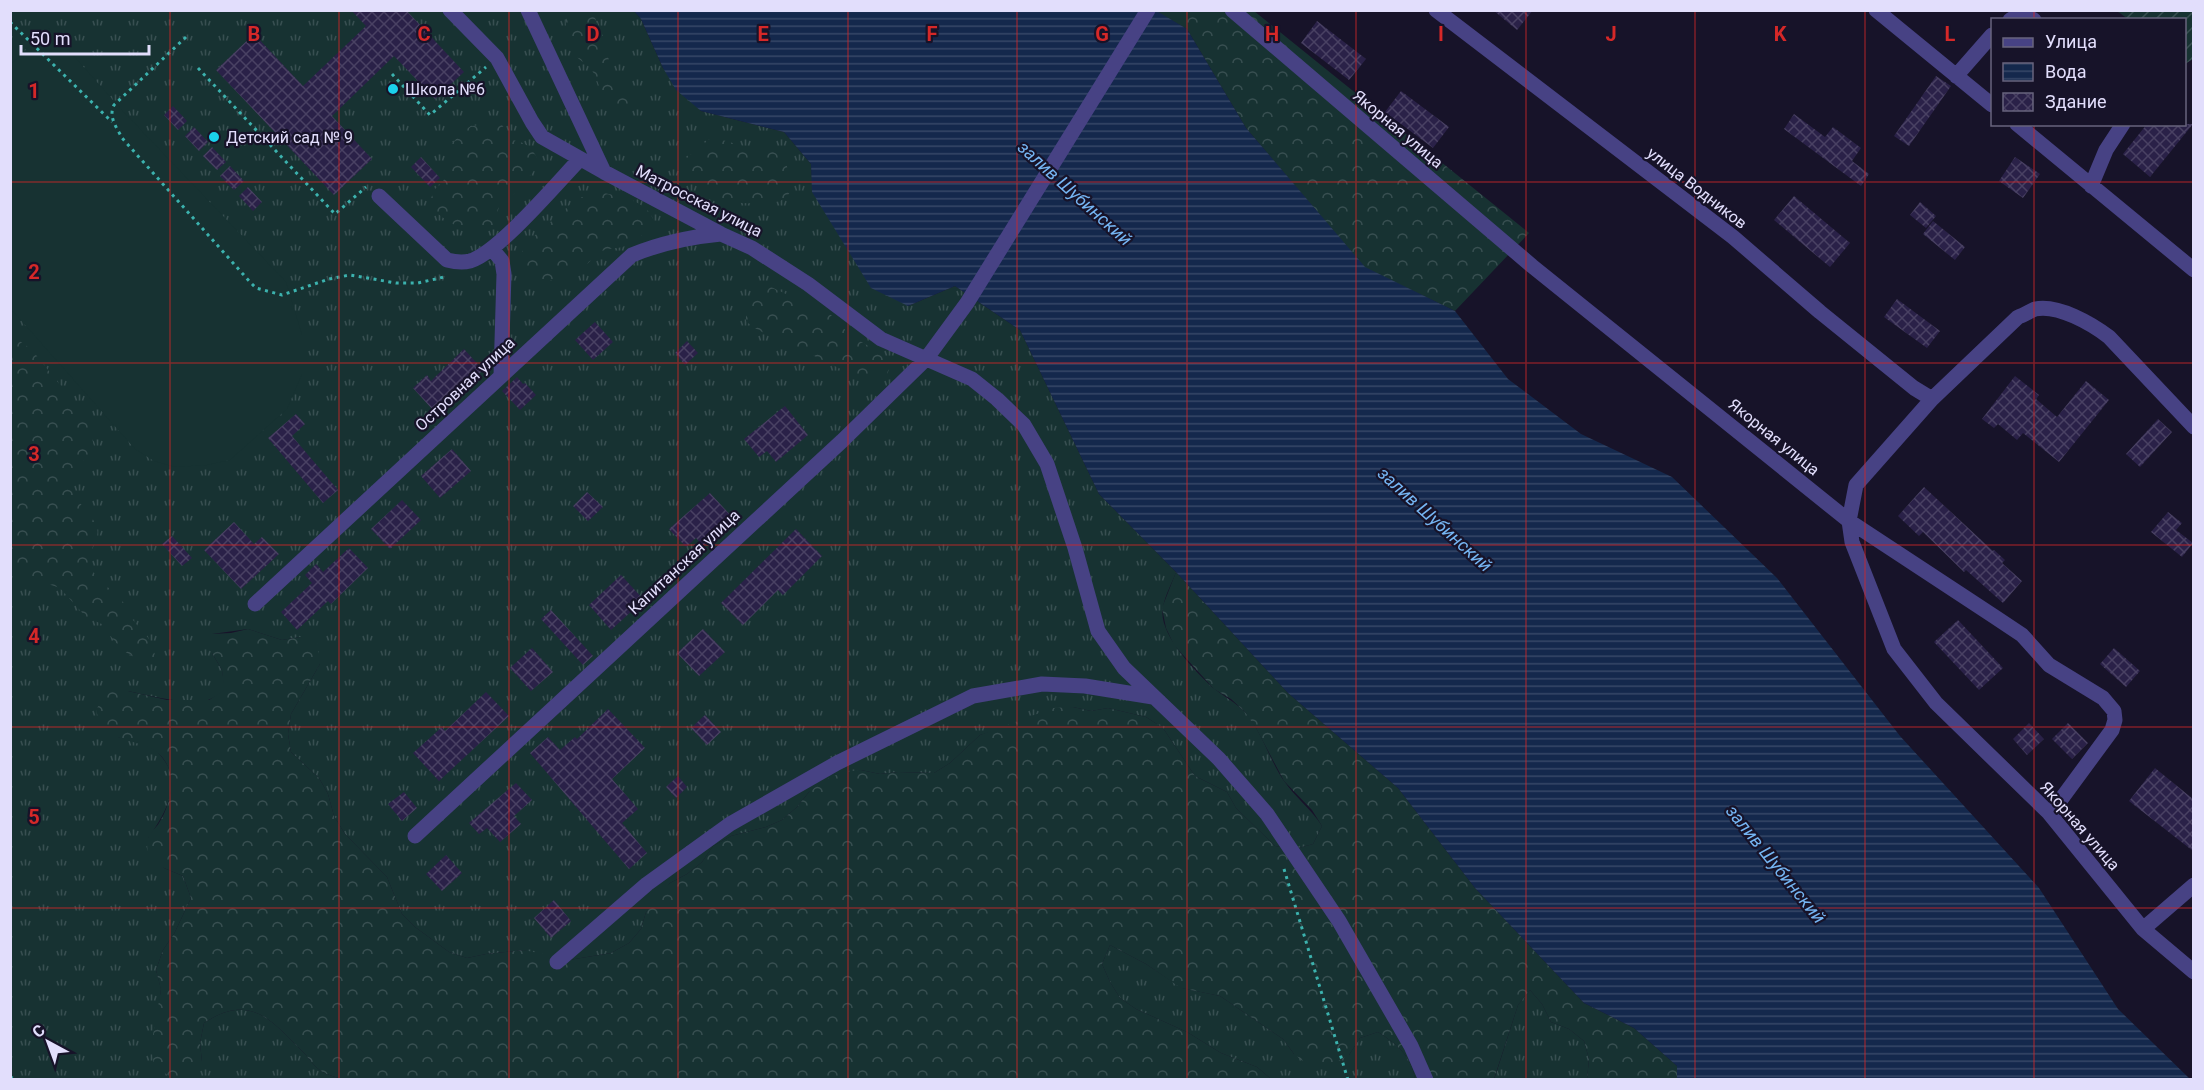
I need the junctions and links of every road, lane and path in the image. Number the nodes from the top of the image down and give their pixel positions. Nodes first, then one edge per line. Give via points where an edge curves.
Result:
1 (450, 10) edge
2 (528, 10) edge
3 (1148, 10) edge
4 (1232, 10) edge
5 (1436, 10) edge
6 (1876, 10) edge
7 (2013, 18) edge
8 (2031, 18) edge
9 (10, 22) edge
10 (1991, 36) edge
11 (186, 37) dead end
12 (497, 58) junction
13 (198, 68) dead end
14 (392, 74) dead end
15 (1956, 76) junction
16 (1991, 104) edge
17 (114, 123) junction
18 (2019, 126) edge
19 (2122, 126) edge
20 (580, 159) junction
21 (604, 172) junction
22 (2091, 186) junction
23 (380, 196) joint
24 (721, 234) junction
25 (492, 249) junction
26 (2193, 270) edge
27 (450, 276) dead end
28 (926, 359) junction
29 (501, 375) junction
30 (1932, 399) junction
31 (2193, 427) edge
32 (1849, 521) junction
33 (255, 603) dead end
34 (1153, 698) junction
35 (2049, 813) junction
36 (415, 836) dead end
37 (1280, 858) dead end
38 (2193, 885) edge
39 (2143, 929) junction
40 (557, 963) dead end
41 (2193, 972) edge
42 (10, 1077) edge
43 (16, 1080) edge
44 (1348, 1080) edge
45 (1426, 1080) edge

1 - 12 street, Матросская улица
2 - 21 street
3 - 28 street, Капитанская улица via 966,303
4 - 32 street, Якорная улица via 1532,266
5 - 30 street, улица Водников via 1733,237 1837,326
6 - 15 street
7 - 8 street via 2022,13
9 - 17 path
10 - 15 street
11 - 17 path via 114,105
12 - 14 path via 429,115
12 - 20 street, Матросская улица via 542,137
13 - 23 path via 335,214 368,184
15 - 16 street
17 - 27 path via 122,138 256,288 282,295 350,275 396,283
18 - 22 street
19 - 22 street via 2106,150
20 - 21 street, Матросская улица
20 - 25 street
21 - 24 street, Матросская улица
22 - 26 street
23 - 25 street via 447,260 459,263
24 - 28 street, Матросская улица via 752,248 799,278 880,339
24 - 29 street, Островная улица via 687,237 632,255
25 - 29 street via 502,261 504,274
28 - 34 street, Матросская улица via 972,379 1024,425 1047,464 1098,631 1124,668
28 - 36 street, Капитанская улица
29 - 33 street, Островная улица
30 - 31 street via 2018,317 2049,308 2092,325 2109,337
30 - 32 street via 1857,485
32 - 35 street, Якорная улица via 1852,542 1894,650 1936,702
32 - 35 street via 2022,635 2049,665 2103,698 2114,711 2112,730
34 - 40 street via 1085,686 1042,684 973,696 837,763 730,824 647,884
34 - 45 street, Матросская улица via 1219,759 1267,814 1339,921 1411,1046
35 - 39 street, Якорная улица
37 - 44 path
38 - 39 street
39 - 41 street, Якорная улица
42 - 43 path

